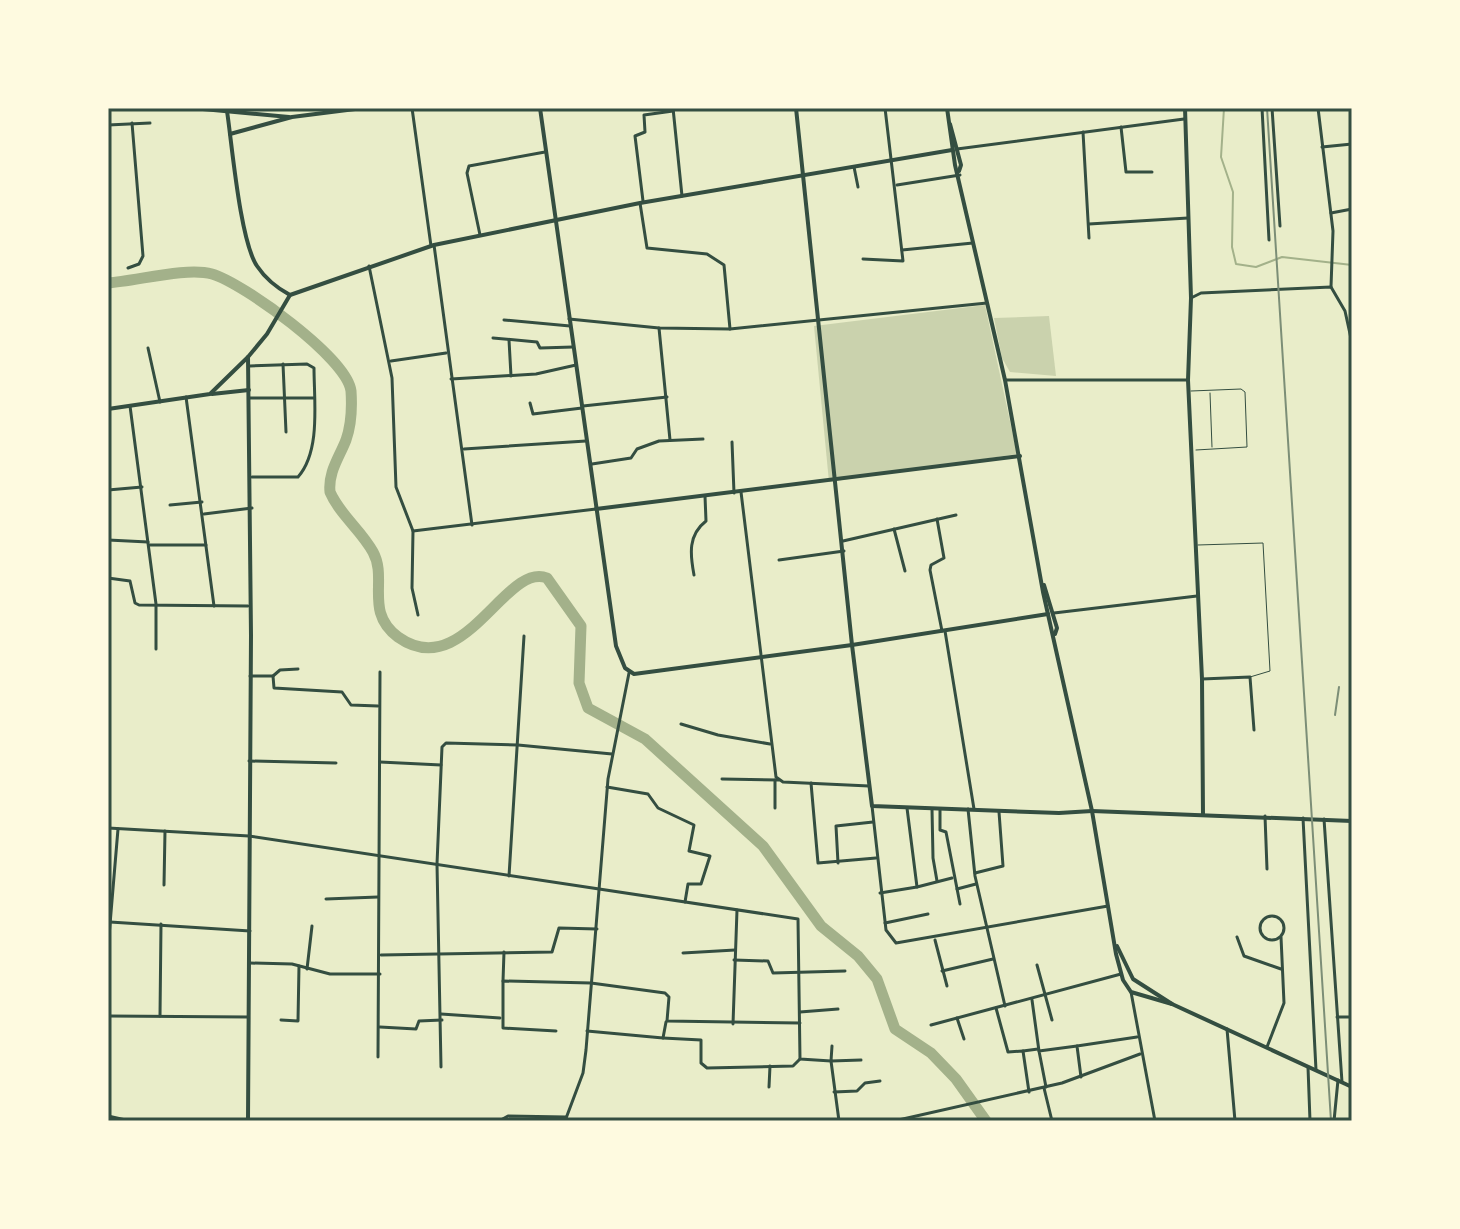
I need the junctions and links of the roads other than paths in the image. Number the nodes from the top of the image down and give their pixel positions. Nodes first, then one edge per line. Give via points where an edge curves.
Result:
1 (192, 108) edge
2 (363, 108) edge
3 (412, 108) edge
4 (540, 108) edge
5 (796, 108) edge
6 (885, 108) edge
7 (947, 108) edge
8 (1185, 108) edge
9 (1262, 108) edge
10 (1272, 108) edge
11 (1318, 108) edge
12 (224, 110) edge
13 (673, 110) edge
14 (292, 117) junction
15 (1185, 119) junction
16 (132, 123) junction
17 (150, 123) dead end
18 (108, 125) edge
19 (1121, 127) junction
20 (1083, 132) junction
21 (230, 134) junction
22 (1352, 144) edge
23 (1322, 147) junction
24 (955, 149) junction
25 (545, 152) junction
26 (892, 160) junction
27 (854, 167) junction
28 (1152, 172) dead end
29 (960, 173) junction
30 (803, 177) junction
31 (895, 186) junction
32 (858, 187) dead end
33 (682, 196) junction
34 (642, 202) junction
35 (1352, 209) edge
36 (1331, 213) junction
37 (1188, 218) junction
38 (556, 219) junction
39 (1089, 224) junction
40 (1280, 226) dead end
41 (481, 235) junction
42 (1089, 238) dead end
43 (1269, 240) dead end
44 (974, 243) junction
45 (433, 246) junction
46 (902, 250) junction
47 (863, 259) dead end
48 (369, 266) junction
49 (128, 268) dead end
50 (1331, 287) junction
51 (1190, 288) junction
52 (1201, 293) junction
53 (290, 295) junction
54 (1191, 298) junction
55 (987, 303) junction
56 (569, 319) junction
57 (504, 320) dead end
58 (820, 322) junction
59 (570, 326) junction
60 (659, 328) junction
61 (730, 329) junction
62 (493, 338) dead end
63 (509, 339) junction
64 (1352, 343) edge
65 (573, 347) junction
66 (148, 348) dead end
67 (446, 353) junction
68 (248, 357) junction
69 (389, 362) junction
70 (283, 364) junction
71 (576, 365) junction
72 (250, 366) junction
73 (511, 376) junction
74 (451, 379) junction
75 (1005, 380) junction
76 (1188, 380) junction
77 (249, 390) junction
78 (1210, 390) junction
79 (1188, 391) junction
80 (210, 394) junction
81 (186, 397) junction
82 (667, 397) junction
83 (249, 398) junction
84 (284, 398) junction
85 (314, 398) junction
86 (160, 403) junction
87 (530, 403) dead end
88 (130, 406) junction
89 (582, 407) junction
90 (108, 409) edge
91 (286, 432) dead end
92 (703, 439) dead end
93 (670, 440) junction
94 (586, 441) junction
95 (732, 442) dead end
96 (464, 449) junction
97 (1212, 449) junction
98 (1192, 450) junction
99 (1020, 456) junction
100 (589, 464) junction
101 (252, 477) junction
102 (837, 480) junction
103 (142, 487) junction
104 (108, 490) edge
105 (741, 492) junction
106 (734, 493) junction
107 (705, 496) junction
108 (202, 502) junction
109 (170, 505) dead end
110 (252, 508) junction
111 (596, 509) junction
112 (203, 514) junction
113 (956, 515) dead end
114 (937, 519) junction
115 (472, 525) junction
116 (894, 529) junction
117 (413, 531) junction
118 (108, 540) edge
119 (843, 541) junction
120 (149, 543) junction
121 (207, 545) junction
122 (1195, 545) junction
123 (844, 551) junction
124 (779, 560) dead end
125 (905, 571) dead end
126 (694, 575) dead end
127 (108, 578) edge
128 (1198, 596) junction
129 (156, 604) junction
130 (214, 606) junction
131 (248, 606) junction
132 (1051, 614) junction
133 (418, 615) dead end
134 (944, 631) junction
135 (524, 636) dead end
136 (852, 645) junction
137 (156, 649) dead end
138 (761, 658) junction
139 (298, 669) dead end
140 (380, 672) dead end
141 (629, 673) junction
142 (250, 676) junction
143 (273, 676) junction
144 (1250, 677) junction
145 (1202, 679) junction
146 (380, 706) junction
147 (681, 724) dead end
148 (1254, 730) dead end
149 (770, 744) junction
150 (518, 745) junction
151 (612, 754) junction
152 (249, 761) junction
153 (379, 761) junction
154 (336, 763) dead end
155 (441, 765) junction
156 (722, 779) dead end
157 (777, 780) junction
158 (811, 783) junction
159 (869, 786) junction
160 (607, 787) junction
161 (872, 806) junction
162 (775, 808) dead end
163 (907, 808) junction
164 (932, 809) junction
165 (940, 809) junction
166 (971, 810) junction
167 (1092, 811) junction
168 (999, 812) junction
169 (1203, 814) junction
170 (1265, 816) junction
171 (1303, 818) junction
172 (1324, 819) junction
173 (1352, 821) edge
174 (873, 822) junction
175 (108, 828) edge
176 (118, 829) junction
177 (165, 831) junction
178 (249, 836) junction
179 (378, 857) junction
180 (876, 858) junction
181 (838, 863) junction
182 (437, 864) junction
183 (1267, 869) dead end
184 (974, 873) junction
185 (508, 877) junction
186 (954, 877) junction
187 (937, 881) junction
188 (976, 884) junction
189 (164, 885) dead end
190 (917, 887) junction
191 (599, 888) junction
192 (956, 889) junction
193 (880, 893) junction
194 (378, 897) junction
195 (326, 899) dead end
196 (685, 902) junction
197 (960, 904) dead end
198 (1108, 906) junction
199 (737, 910) junction
200 (928, 914) dead end
201 (110, 922) edge
202 (885, 923) junction
203 (161, 924) junction
204 (312, 926) dead end
205 (597, 929) junction
206 (986, 929) junction
207 (250, 931) junction
208 (1237, 937) dead end
209 (1281, 937) junction
210 (934, 939) junction
211 (1114, 940) junction
212 (108, 948) edge
213 (735, 950) junction
214 (504, 952) junction
215 (683, 953) dead end
216 (380, 955) junction
217 (440, 957) junction
218 (993, 959) junction
219 (734, 960) junction
220 (250, 963) junction
221 (1037, 965) dead end
222 (299, 966) junction
223 (307, 969) junction
224 (1283, 970) junction
225 (845, 971) dead end
226 (942, 971) junction
227 (380, 974) junction
228 (800, 974) junction
229 (1121, 974) junction
230 (503, 981) junction
231 (591, 983) junction
232 (947, 986) dead end
233 (1131, 992) junction
234 (1046, 995) junction
235 (1032, 999) junction
236 (1172, 1004) junction
237 (1005, 1006) junction
238 (996, 1008) junction
239 (838, 1009) dead end
240 (800, 1012) junction
241 (441, 1014) junction
242 (108, 1016) edge
243 (160, 1016) junction
244 (250, 1017) junction
245 (1337, 1017) junction
246 (1352, 1017) edge
247 (500, 1018) junction
248 (957, 1018) junction
249 (281, 1020) dead end
250 (442, 1020) junction
251 (1052, 1020) dead end
252 (667, 1021) junction
253 (800, 1023) junction
254 (733, 1024) junction
255 (931, 1025) dead end
256 (380, 1027) junction
257 (1227, 1029) junction
258 (556, 1031) dead end
259 (587, 1031) junction
260 (1138, 1037) junction
261 (663, 1038) junction
262 (964, 1039) dead end
263 (832, 1046) dead end
264 (1077, 1046) junction
265 (1267, 1047) junction
266 (1039, 1050) junction
267 (1023, 1051) junction
268 (1140, 1054) junction
269 (378, 1057) dead end
270 (800, 1059) junction
271 (861, 1060) dead end
272 (831, 1061) junction
273 (770, 1066) junction
274 (441, 1067) dead end
275 (1308, 1067) junction
276 (1316, 1071) junction
277 (1081, 1077) junction
278 (880, 1081) dead end
279 (1340, 1081) junction
280 (769, 1087) dead end
281 (1045, 1087) junction
282 (1352, 1087) edge
283 (834, 1092) junction
284 (1029, 1092) junction
285 (941, 1113) junction
286 (108, 1116) edge
287 (566, 1119) edge
288 (470, 1120) edge
289 (839, 1120) edge
290 (901, 1120) edge
291 (130, 1121) edge
292 (248, 1121) edge
293 (477, 1121) edge
294 (499, 1121) edge
295 (894, 1121) edge
296 (942, 1121) edge
297 (1052, 1121) edge
298 (1155, 1121) edge
299 (1235, 1121) edge
300 (1310, 1121) edge
301 (1334, 1121) edge

1 - 12 main road
2 - 14 main road
3 - 45 street
4 - 25 main road
5 - 30 main road
6 - 26 street
7 - 24 main road
8 - 15 main road
9 - 43 street
10 - 40 street
11 - 23 street
12 - 14 main road
12 - 21 main road
13 - 33 street
13 - 34 street via 644,115 645,132 635,136
14 - 21 main road
15 - 19 street
15 - 37 main road
16 - 17 street
16 - 18 street
16 - 49 street via 143,256
19 - 20 street
19 - 28 street via 1126,172
20 - 24 street
20 - 39 street
21 - 53 main road via 254,261
22 - 23 street
23 - 36 street
24 - 26 main road
24 - 29 main road
25 - 38 main road
25 - 41 street via 469,166
26 - 27 main road
26 - 31 street
27 - 30 main road
27 - 32 street
29 - 31 street
29 - 44 main road
30 - 33 main road
30 - 58 main road
31 - 46 street
33 - 34 main road
34 - 38 main road
34 - 61 street via 647,248 707,254 724,265
35 - 36 street
36 - 50 street
37 - 39 street
37 - 51 main road
38 - 41 main road
38 - 56 main road
39 - 42 street
41 - 45 main road
44 - 46 street
44 - 55 main road
45 - 48 main road
45 - 67 street
46 - 47 street via 903,261
48 - 53 main road
48 - 69 street
50 - 52 street
50 - 64 street via 1345,311
51 - 52 street
51 - 54 main road
52 - 54 street
53 - 68 main road
54 - 76 main road
55 - 58 street
55 - 75 main road
56 - 59 main road
56 - 60 street
57 - 59 street
58 - 61 street
58 - 102 main road
59 - 65 main road
60 - 61 street
60 - 82 street
62 - 63 street
63 - 65 street via 537,342 540,348
63 - 73 street
65 - 71 main road
66 - 86 street
67 - 69 street
67 - 74 street
68 - 72 main road
68 - 80 main road
69 - 117 street via 396,487
70 - 72 street
70 - 84 street
70 - 85 street via 313,366
71 - 73 street
71 - 89 main road
72 - 77 main road
73 - 74 street
74 - 96 street
75 - 76 street
75 - 99 main road
76 - 79 main road
77 - 80 main road
77 - 83 main road
78 - 79 lane
78 - 97 lane
78 - 97 lane via 1244,390 1248,445
79 - 98 main road
80 - 81 main road
81 - 86 main road
81 - 108 street
82 - 89 street
82 - 93 street
83 - 84 street
83 - 101 main road
84 - 85 street
84 - 91 street
85 - 101 street via 312,448 301,476
86 - 88 main road
87 - 89 street via 535,415
88 - 90 main road
88 - 103 street
89 - 94 main road
92 - 93 street
93 - 100 street via 637,449 631,458
94 - 96 street
94 - 100 main road
95 - 106 street
96 - 115 street
97 - 98 lane
98 - 122 main road
99 - 102 main road
99 - 132 main road
100 - 111 main road
101 - 110 main road
102 - 105 main road
102 - 119 main road
103 - 104 street
103 - 120 street
105 - 106 main road
105 - 138 street
106 - 107 main road
107 - 111 main road
107 - 126 street via 706,521 692,538
108 - 109 street
108 - 112 street
110 - 112 street
110 - 131 main road
111 - 115 street
111 - 141 main road via 616,646
112 - 121 street
113 - 114 street
114 - 116 street
114 - 134 street via 944,558 930,570
115 - 117 street
116 - 119 street
116 - 125 street
117 - 133 street via 412,588
118 - 120 street
119 - 123 main road
120 - 121 street
120 - 129 street
121 - 130 street
122 - 128 main road
122 - 144 lane via 1263,543 1270,671
123 - 124 street
123 - 136 main road
127 - 129 street via 132,582 136,604
128 - 132 street
128 - 145 main road
129 - 130 street
129 - 137 street
130 - 131 street
131 - 142 main road
132 - 134 main road
132 - 167 main road
134 - 136 main road
134 - 166 street
135 - 150 street
136 - 138 main road
136 - 159 main road
138 - 141 main road
138 - 149 street
139 - 143 street
140 - 146 street
141 - 151 street
142 - 143 street
142 - 152 main road
143 - 146 street via 274,688 342,692 351,705
144 - 145 street
144 - 148 street
145 - 169 main road
146 - 153 street
147 - 149 street
149 - 157 street
150 - 151 street
150 - 155 street via 446,743
150 - 185 street
151 - 160 street
152 - 154 street
152 - 178 main road
153 - 155 street
153 - 179 street
155 - 182 street
156 - 157 street
157 - 158 street
157 - 162 street
158 - 159 street
158 - 181 street via 818,863
159 - 161 main road
160 - 191 street
160 - 196 street via 648,794 658,808 694,825 689,851 710,856 701,884 688,884
161 - 163 main road
161 - 174 street
163 - 164 main road
163 - 190 street
164 - 165 main road
164 - 187 street
165 - 166 main road
165 - 186 street via 940,830 946,832
166 - 168 main road
166 - 184 street
167 - 168 main road
167 - 169 main road
167 - 198 main road
168 - 184 street via 1003,866
169 - 170 main road
170 - 171 main road
170 - 183 street
171 - 172 main road
171 - 276 street
172 - 173 main road
172 - 245 street
174 - 180 street
174 - 181 street via 836,826
175 - 176 street
176 - 177 street
176 - 201 street
177 - 178 street
177 - 189 street
178 - 179 street
178 - 207 main road
179 - 182 street
179 - 194 street
180 - 181 street
180 - 193 street
182 - 185 street
182 - 217 street
184 - 188 street
185 - 191 street
186 - 187 street
186 - 192 street
187 - 190 street
188 - 192 street
188 - 206 street
190 - 193 street
191 - 196 street
191 - 205 street
192 - 197 street
193 - 202 street
194 - 195 street
194 - 216 street
196 - 199 street
198 - 206 street
198 - 211 main road
199 - 213 street
199 - 228 street via 800,921
200 - 202 street
201 - 203 street
201 - 212 street
202 - 210 street via 887,935 896,943
203 - 207 street
203 - 243 street
204 - 223 street
205 - 214 street via 559,928 552,952
205 - 231 street
206 - 210 street
206 - 218 street
207 - 220 main road
208 - 224 street via 1244,956
209 - 209 street via 1264,938 1264,918 1280,919
209 - 224 street
210 - 226 street
211 - 229 main road
211 - 236 main road via 1133,979
213 - 215 street
213 - 219 street
214 - 217 street
214 - 230 street
216 - 217 street
216 - 227 street
217 - 241 street
218 - 226 street
218 - 237 street
219 - 228 street via 768,961 771,972
219 - 254 street
220 - 222 street
220 - 244 main road
221 - 234 street
222 - 223 street
222 - 249 street via 298,1021
223 - 227 street
224 - 265 street via 1284,1003
225 - 228 street
226 - 232 street
227 - 256 street
228 - 240 street
229 - 233 main road
229 - 234 street
230 - 231 street
230 - 247 street
231 - 252 street via 668,994
231 - 259 street
233 - 236 main road
233 - 260 street
234 - 235 street
234 - 251 street
235 - 237 street
235 - 266 street
236 - 257 main road
237 - 238 street
238 - 248 street
238 - 267 street via 1008,1052
239 - 240 street
240 - 253 street
241 - 247 street
241 - 250 street
242 - 243 street
243 - 244 street
244 - 292 main road
245 - 246 street
245 - 279 street
247 - 258 street via 506,1030
248 - 255 street
248 - 262 street
250 - 256 street via 419,1021 416,1029
250 - 274 street
252 - 254 street
252 - 261 street
253 - 254 street
253 - 270 street
256 - 269 street
257 - 265 main road
257 - 299 street
259 - 261 street
259 - 287 street via 578,1087
260 - 264 street
260 - 268 street
261 - 273 street via 701,1040 701,1063 707,1068
263 - 272 street
264 - 266 street
264 - 277 street
265 - 275 main road
266 - 267 street
266 - 281 street
267 - 284 street
268 - 277 street
268 - 298 street
270 - 272 street
270 - 273 street via 793,1066
271 - 272 street
272 - 283 street
273 - 280 street
275 - 276 main road
275 - 300 street
276 - 279 main road
277 - 281 street
278 - 283 street via 865,1083 857,1091
279 - 282 main road
279 - 301 street
281 - 284 street
281 - 297 street
283 - 289 street
284 - 285 street
285 - 290 street
285 - 296 street
286 - 291 street
287 - 294 street via 508,1116
288 - 293 street
290 - 295 street

